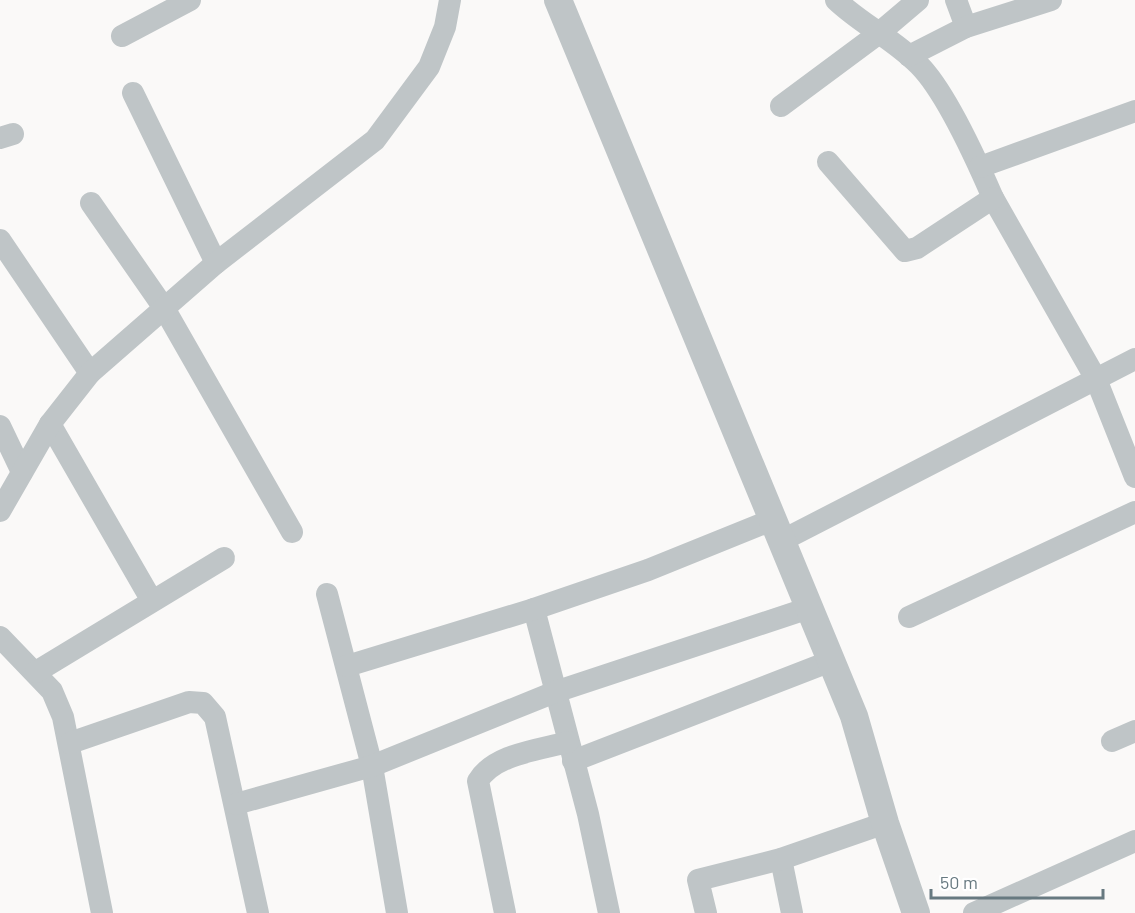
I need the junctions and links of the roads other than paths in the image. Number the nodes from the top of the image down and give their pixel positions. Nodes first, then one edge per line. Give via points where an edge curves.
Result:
1 (190, 0) edge
2 (450, 0) edge
3 (558, 0) edge
4 (836, 0) edge
5 (918, 0) edge
6 (956, 0) edge
7 (1051, 0) edge
8 (966, 27) junction
9 (878, 34) junction
10 (122, 36) dead end
11 (909, 56) junction
12 (133, 93) dead end
13 (781, 106) dead end
14 (1135, 111) edge
15 (828, 162) dead end
16 (980, 167) junction
17 (993, 198) junction
18 (91, 203) dead end
19 (0, 240) edge
20 (216, 263) junction
21 (164, 308) junction
22 (1135, 359) edge
23 (90, 373) junction
24 (1096, 380) junction
25 (50, 424) junction
26 (0, 426) edge
27 (1132, 462) edge
28 (22, 472) junction
29 (0, 511) edge
30 (1135, 512) edge
31 (776, 531) junction
32 (292, 532) dead end
33 (224, 558) dead end
34 (327, 594) dead end
35 (152, 601) junction
36 (809, 608) junction
37 (534, 609) junction
38 (909, 618) dead end
39 (0, 637) edge
40 (831, 662) junction
41 (347, 666) junction
42 (36, 672) junction
43 (555, 692) junction
44 (1135, 731) edge
45 (1112, 741) dead end
46 (69, 742) junction
47 (570, 751) junction
48 (372, 766) junction
49 (236, 804) junction
50 (885, 823) junction
51 (1135, 841) edge
52 (781, 859) junction
53 (102, 913) edge
54 (258, 913) edge
55 (397, 913) edge
56 (505, 913) edge
57 (609, 913) edge
58 (706, 913) edge
59 (792, 913) edge
60 (916, 913) edge
61 (974, 913) edge

1 - 10 street
2 - 20 street via 445,27 429,67 375,140
3 - 31 street
4 - 9 street
5 - 9 street
6 - 8 street
7 - 8 street
8 - 11 street
9 - 11 street
9 - 13 street
11 - 16 street via 936,89
12 - 20 street
14 - 16 street
15 - 17 street via 905,251 917,248
16 - 17 street
17 - 24 street
18 - 21 street
19 - 23 street
20 - 21 street
21 - 23 street
21 - 32 street
22 - 24 street
23 - 25 street
24 - 27 street
24 - 31 street
25 - 28 street
25 - 35 street
26 - 28 street
28 - 29 street
30 - 38 street
31 - 36 street
31 - 37 street
33 - 35 street
34 - 41 street
35 - 42 street
36 - 40 street
36 - 43 street
37 - 41 street
37 - 43 street
39 - 42 street
40 - 47 street
40 - 50 street via 865,745
41 - 48 street
42 - 46 street via 52,692
43 - 47 street
43 - 48 street
44 - 45 street
46 - 49 street via 189,702 203,703 215,717
46 - 53 street
47 - 56 street via 498,762 484,771 478,781
47 - 57 street via 602,869
48 - 49 street
48 - 55 street
49 - 54 street
50 - 52 street
50 - 60 street
51 - 61 street
52 - 58 street via 698,880
52 - 59 street

